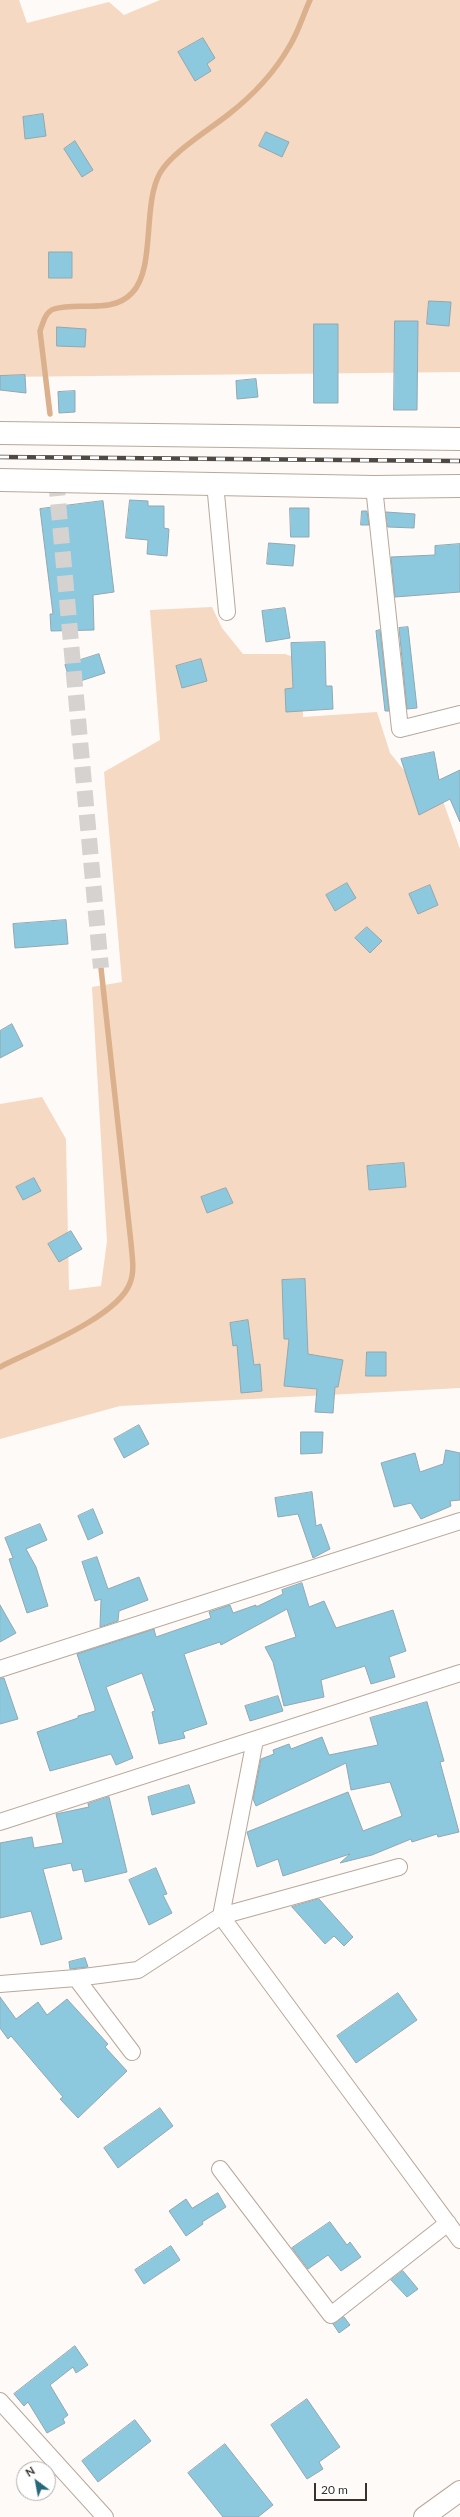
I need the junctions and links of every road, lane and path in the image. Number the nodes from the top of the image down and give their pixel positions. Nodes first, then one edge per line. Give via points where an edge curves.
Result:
1 (0, 433) edge
2 (460, 439) edge
3 (0, 480) edge
4 (215, 483) junction
5 (460, 486) edge
6 (374, 487) junction
7 (227, 612) dead end
8 (460, 714) edge
9 (460, 1520) edge
10 (0, 1669) edge
11 (460, 1673) edge
12 (255, 1740) junction
13 (0, 1822) edge
14 (399, 1867) dead end
15 (221, 1916) junction
16 (76, 1978) junction
17 (0, 1984) edge
18 (132, 2052) dead end
19 (220, 2168) dead end
20 (448, 2223) junction
21 (460, 2240) edge
22 (0, 2401) edge
23 (460, 2491) edge
24 (105, 2517) edge
25 (424, 2517) edge

1 - 2 main road
3 - 4 main road
4 - 6 main road
4 - 7 street
5 - 6 main road
6 - 8 street via 400,729
9 - 10 street
11 - 12 street
12 - 13 street
12 - 15 street
14 - 15 street
15 - 16 street via 138,1970
15 - 20 street
16 - 17 street
16 - 18 street
19 - 20 street via 331,2315
20 - 21 street
22 - 24 street
23 - 25 street

